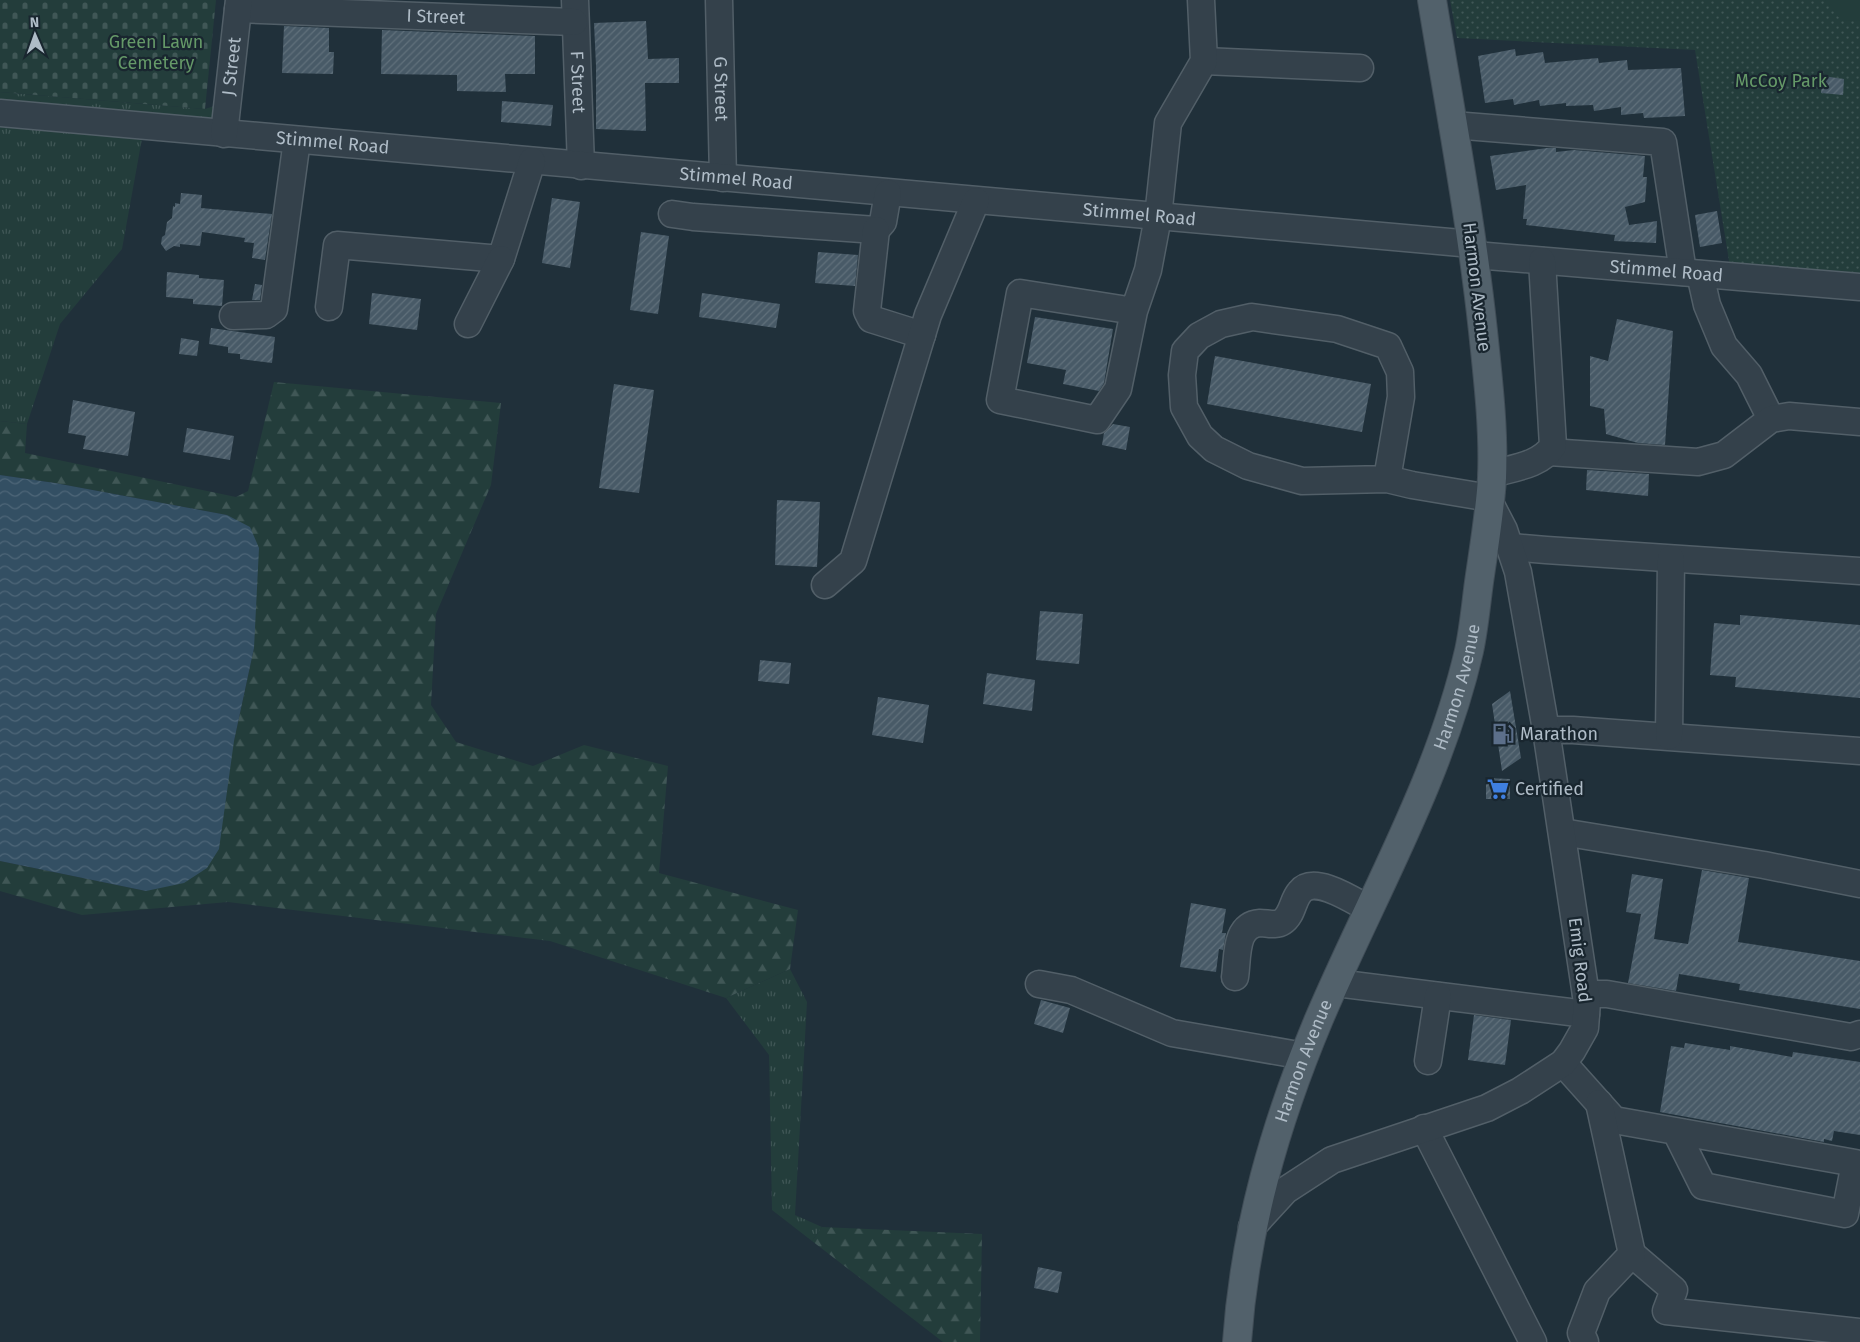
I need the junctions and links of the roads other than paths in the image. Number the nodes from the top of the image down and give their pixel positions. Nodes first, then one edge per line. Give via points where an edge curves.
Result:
1 (720, 0) edge
2 (1201, 0) edge
3 (1432, 0) edge
4 (238, 4) edge
5 (574, 11) edge
6 (1204, 61) junction
7 (1360, 68) dead end
8 (0, 113) edge
9 (1453, 125) junction
10 (224, 134) junction
11 (297, 140) junction
12 (532, 162) junction
13 (581, 166) junction
14 (723, 178) junction
15 (888, 193) junction
16 (976, 201) junction
17 (672, 214) dead end
18 (1158, 217) junction
19 (876, 230) junction
20 (1474, 250) junction
21 (501, 259) junction
22 (1542, 261) junction
23 (1692, 273) junction
24 (1860, 287) edge
25 (329, 307) dead end
26 (1134, 311) junction
27 (233, 316) dead end
28 (468, 324) dead end
29 (922, 335) junction
30 (1771, 419) junction
31 (1860, 422) edge
32 (1549, 452) junction
33 (1387, 479) junction
34 (1491, 492) junction
35 (1511, 546) junction
36 (1671, 559) junction
37 (1860, 571) edge
38 (825, 584) dead end
39 (1546, 730) junction
40 (1668, 736) junction
41 (1860, 751) edge
42 (1562, 832) junction
43 (1860, 884) edge
44 (1369, 909) junction
45 (1235, 977) dead end
46 (1336, 983) junction
47 (1039, 984) dead end
48 (1438, 996) junction
49 (1586, 1004) junction
50 (1860, 1034) edge
51 (1304, 1056) junction
52 (1428, 1061) dead end
53 (1563, 1063) junction
54 (1599, 1103) junction
55 (1424, 1128) junction
56 (1676, 1132) junction
57 (1252, 1227) junction
58 (1632, 1254) junction
59 (1860, 1332) edge
60 (1237, 1342) edge
61 (1533, 1342) edge
62 (1585, 1342) edge

1 - 14 street, G Street
2 - 6 street
3 - 9 main road, Harmon Avenue
4 - 5 street, I Street
4 - 10 street, J Street
5 - 13 street, F Street
6 - 7 street
6 - 18 street via 1168,123
8 - 10 street, Stimmel Road
9 - 20 main road, Harmon Avenue
9 - 23 street via 1664,142
10 - 11 street, Stimmel Road
11 - 12 street, Stimmel Road
11 - 27 street via 274,310 266,316
12 - 13 street, Stimmel Road
12 - 21 street
13 - 14 street, Stimmel Road
14 - 15 street, Stimmel Road
15 - 16 street, Stimmel Road
15 - 19 street via 883,222
16 - 18 street, Stimmel Road
16 - 29 street
17 - 19 street
18 - 20 street, Stimmel Road
18 - 26 street via 1148,270
19 - 29 street via 867,311 872,319
20 - 22 street, Stimmel Road
20 - 34 main road, Harmon Avenue via 1490,395
21 - 25 street via 336,244
21 - 28 street
22 - 23 street, Stimmel Road
22 - 32 street via 1553,446
23 - 24 street, Stimmel Road
23 - 30 street via 1724,346 1749,375
26 - 26 street via 1020,294 1000,400 1096,420 1118,390
29 - 38 street via 853,561
30 - 31 street via 1789,416
30 - 32 street via 1724,455 1698,462
32 - 34 street
33 - 33 street via 1401,397 1400,372 1388,346 1337,329 1252,317 1221,324 1199,336 1186,351 1182,375 1184,408 1200,436 1214,449 1248,466 1302,481
33 - 34 street via 1412,485
34 - 35 street, Emig Road
34 - 44 main road, Harmon Avenue via 1470,649 1446,731 1414,813
35 - 36 street
35 - 39 street, Emig Road
36 - 37 street
36 - 40 street
39 - 40 street
39 - 42 street, Emig Road
40 - 41 street
42 - 43 street
42 - 49 street, Emig Road
44 - 45 street via 1325,887 1310,885 1300,892 1282,922 1258,923 1245,928 1241,935
44 - 46 main road, Harmon Avenue
46 - 48 street
46 - 51 main road, Harmon Avenue
47 - 51 street via 1071,990 1172,1033
48 - 49 street
48 - 52 street
49 - 50 street via 1606,994 1851,1037
49 - 53 street, Emig Road via 1585,1028
51 - 57 main road, Harmon Avenue via 1274,1142
53 - 54 street
53 - 55 street, Emig Road via 1486,1108
54 - 56 street via 1614,1120
54 - 58 street
55 - 57 street, Emig Road via 1332,1160 1286,1190
55 - 61 street
56 - 56 street via 1703,1186 1845,1214 1855,1163
57 - 60 main road, Harmon Avenue
58 - 59 street via 1674,1290 1666,1311
58 - 62 street via 1598,1291 1581,1333

